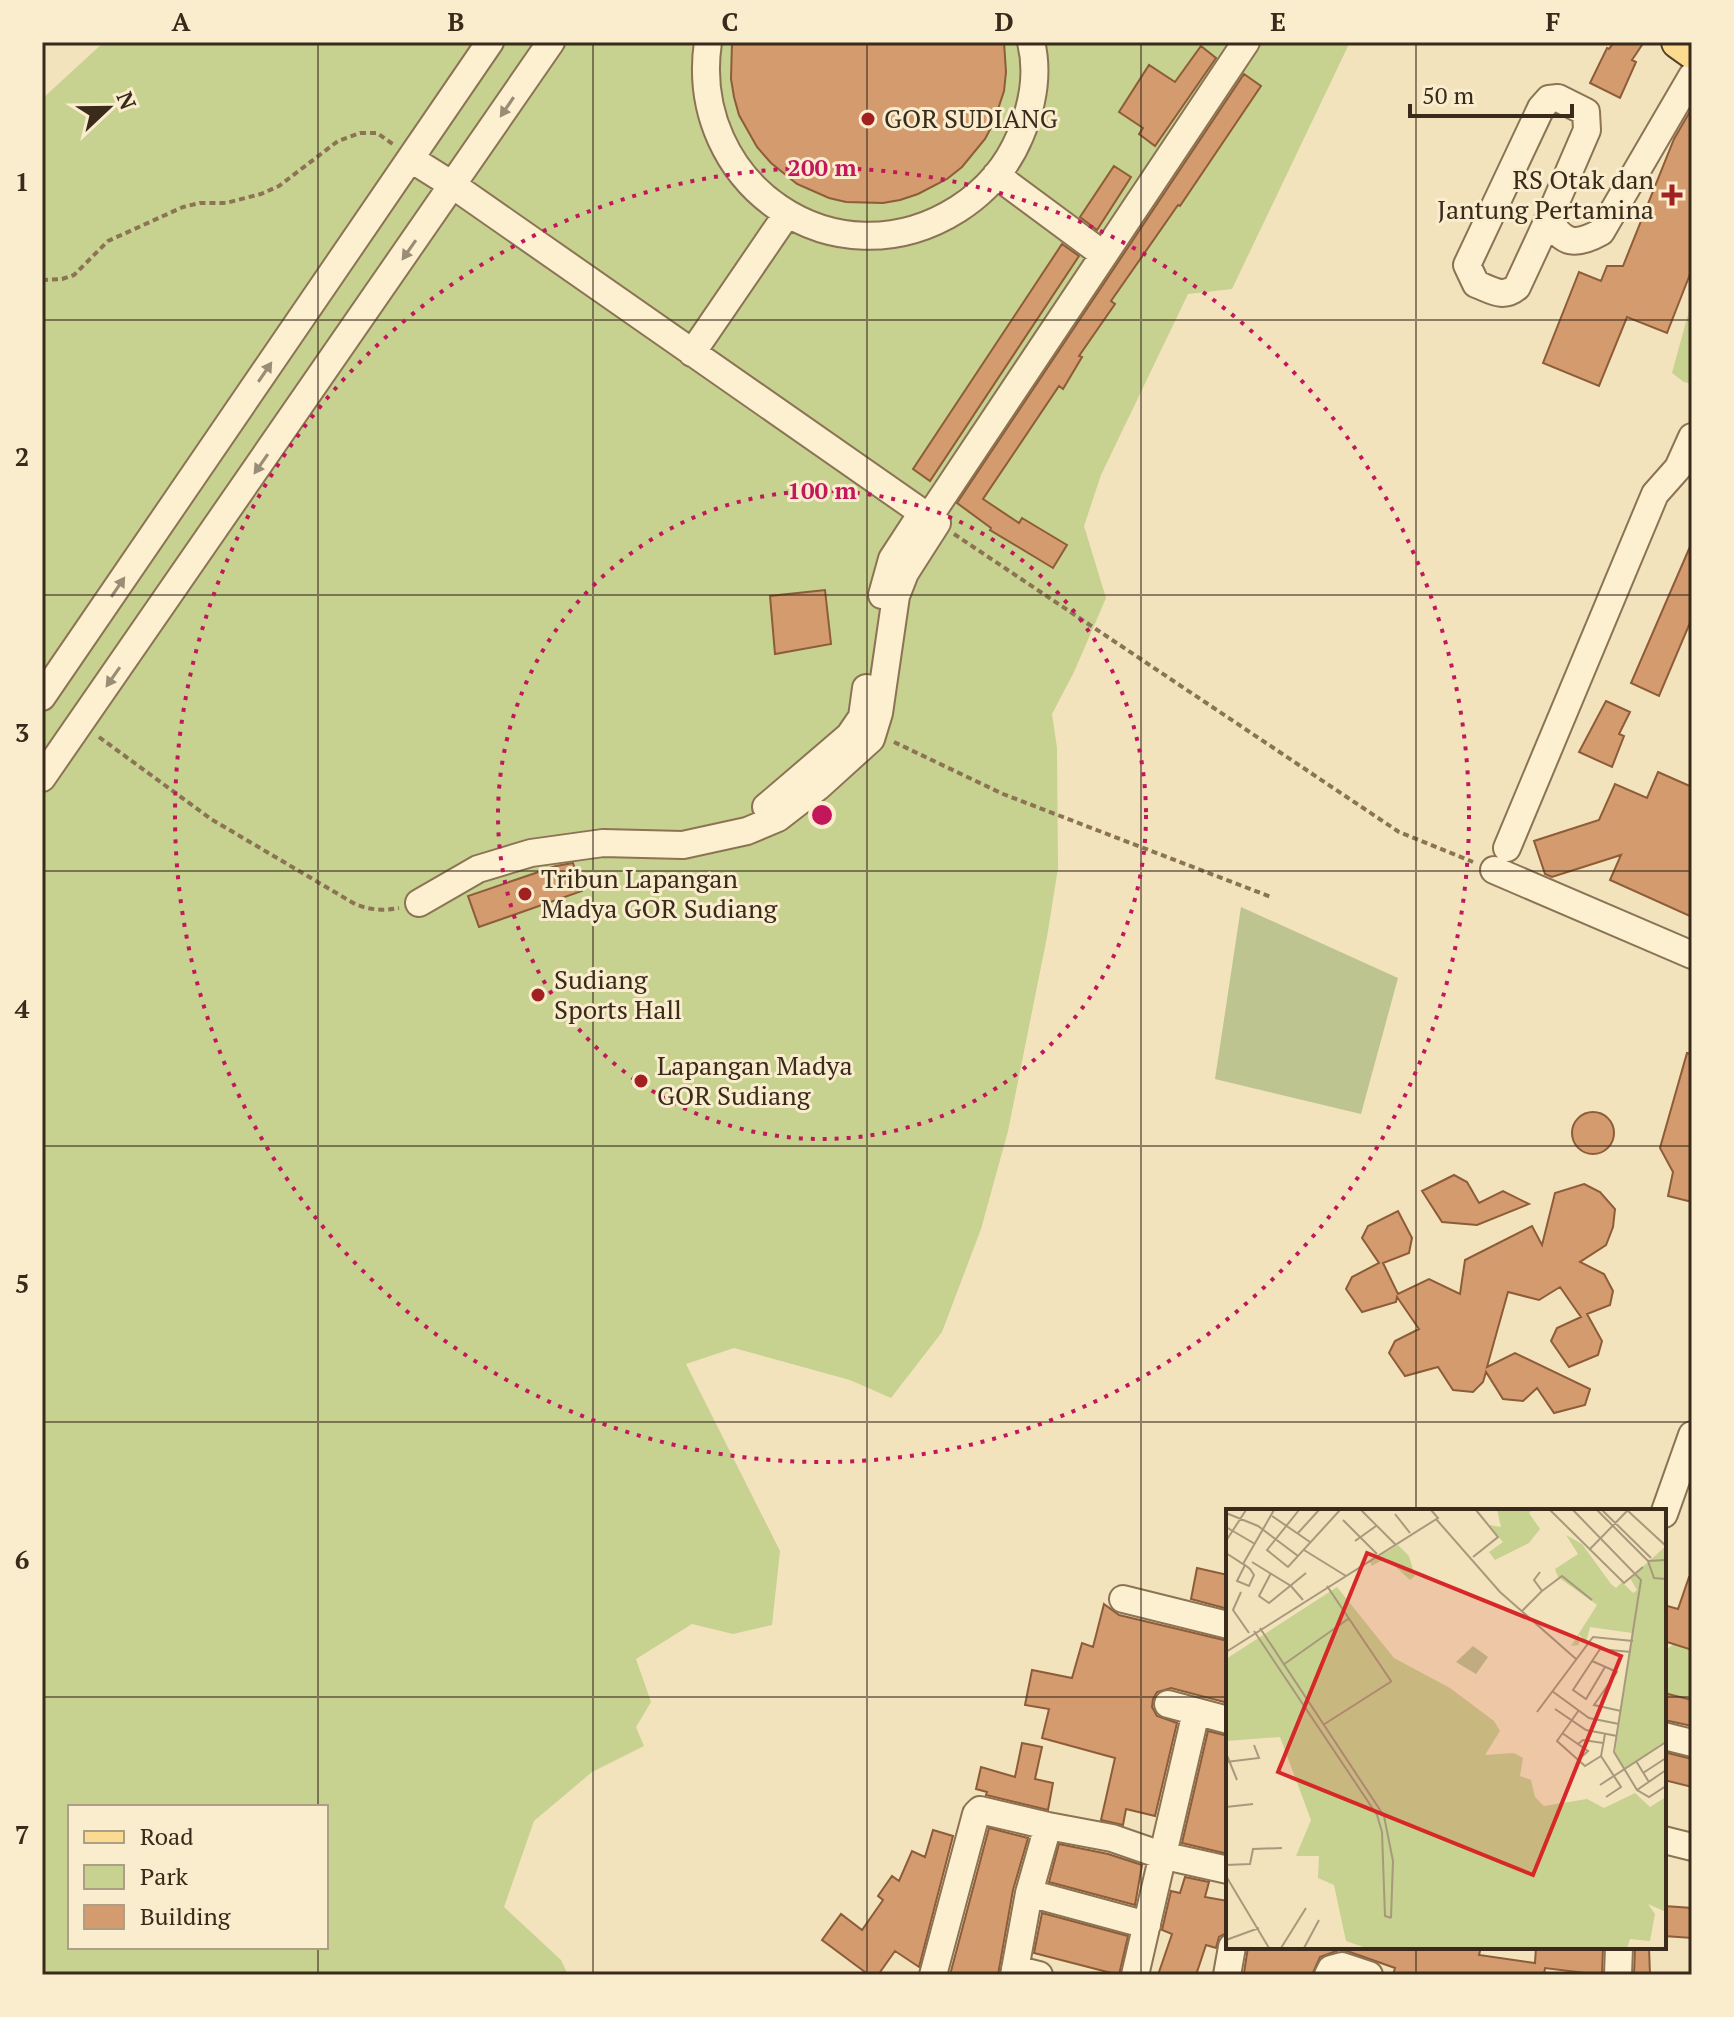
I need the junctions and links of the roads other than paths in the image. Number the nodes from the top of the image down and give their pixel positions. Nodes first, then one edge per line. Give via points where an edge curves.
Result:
1 (490, 42) edge
2 (551, 42) edge
3 (708, 42) edge
4 (1031, 42) edge
5 (1678, 42) edge
6 (1236, 45) edge
7 (1692, 52) edge
8 (1692, 76) edge
9 (1684, 108) edge
10 (411, 159) junction
11 (996, 175) junction
12 (454, 186) junction
13 (787, 214) junction
14 (1549, 218) junction
15 (1104, 255) junction
16 (692, 353) junction
17 (1692, 437) edge
18 (1685, 471) edge
19 (929, 517) junction
20 (42, 697) edge
21 (42, 778) edge
22 (747, 831) junction
23 (419, 903) road end
24 (1692, 955) edge
25 (1692, 1435) edge
26 (1666, 1509) edge
27 (1123, 1599) dead end
28 (1226, 1625) edge
29 (1168, 1704) dead end
30 (1196, 1712) junction
31 (1226, 1720) edge
32 (1666, 1736) edge
33 (1692, 1743) edge
34 (1048, 1826) junction
35 (1666, 1840) edge
36 (1692, 1847) edge
37 (1161, 1855) junction
38 (1226, 1870) edge
39 (1029, 1893) junction
40 (1147, 1925) junction
41 (1232, 1949) edge
42 (1619, 1949) edge
43 (1023, 1973) edge
44 (933, 1975) edge
45 (1135, 1975) edge
46 (1227, 1975) edge
47 (1328, 1975) edge
48 (1369, 1975) edge
49 (1618, 1975) edge

1 - 10 street
2 -> 12 street
3 - 13 street via 704,67 709,111 725,152 752,187
4 - 11 street via 1031,109 1012,157
5 - 7 main road
6 - 15 street
8 - 9 street
9 - 14 street via 1601,232 1584,241 1567,240
10 - 12 street
20 -> 10 street
11 - 13 street via 979,196 935,223 886,236 834,233
11 - 15 street
12 - 16 street
12 -> 21 street
13 - 16 street
14 - 14 street via 1589,121 1586,112 1558,98 1541,108 1467,265 1476,284 1500,294 1517,287
15 - 19 street
16 - 19 street
17 - 18 street
18 - 24 street via 1655,494 1501,859
19 - 22 street via 892,559 876,620 862,717 849,736 770,803
19 - 22 street via 896,596 874,732 818,787 778,818
22 - 23 street via 683,845 603,843 531,853 478,869
25 - 26 street
27 - 28 street
29 - 30 street
30 - 31 street
30 - 37 street
32 - 33 street
34 - 37 street via 1112,1838
34 - 39 street
34 - 44 street via 984,1810 976,1814
35 - 36 street
37 - 38 street
37 - 40 street
39 - 40 street
39 - 43 street
40 - 45 street
41 - 46 street
42 - 49 street
47 - 48 street via 1342,1966

